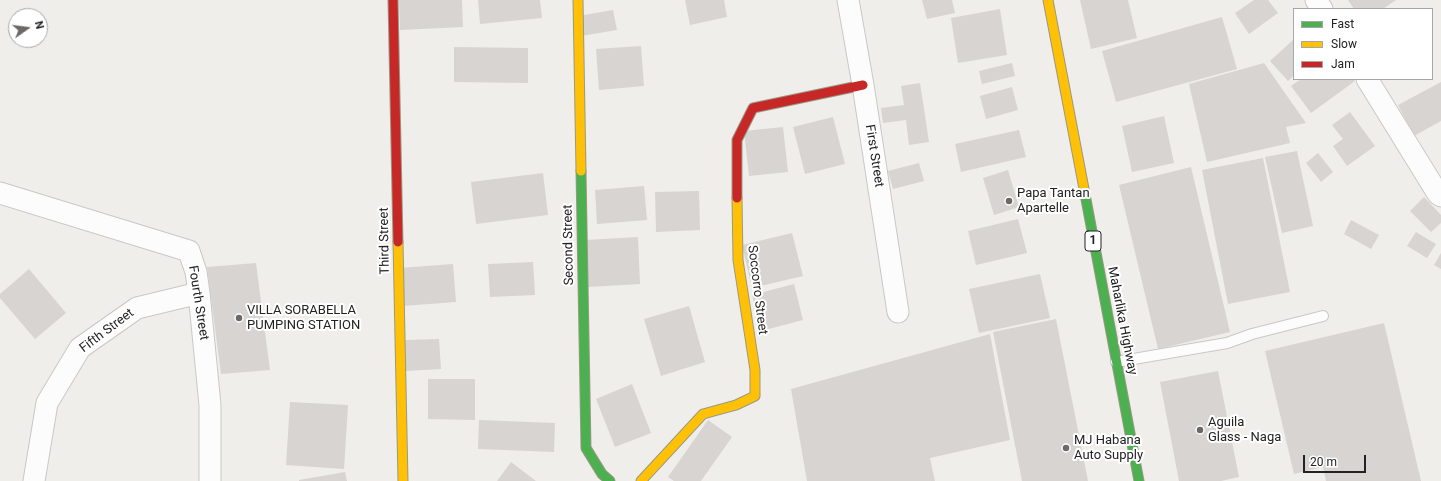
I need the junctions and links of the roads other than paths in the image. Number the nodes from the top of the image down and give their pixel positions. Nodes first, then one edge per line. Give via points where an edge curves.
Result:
1 (393, 0) edge
2 (578, 0) edge
3 (848, 0) edge
4 (1048, 0) edge
5 (1368, 80) edge
6 (863, 85) junction
7 (0, 193) edge
8 (1441, 196) edge
9 (199, 293) junction
10 (898, 312) dead end
11 (1323, 316) dead end
12 (1116, 362) junction
13 (34, 481) edge
14 (210, 481) edge
15 (403, 481) edge
16 (610, 481) edge
17 (641, 481) edge
18 (1139, 481) edge

1 - 15 street, Third Street
2 - 16 street, Second Street via 586,448 602,474
3 - 6 street, First Street
4 - 12 street, Maharlika Highway / 1
5 - 8 street
6 - 10 street, First Street
6 - 17 street, Soccorro Street via 753,108 737,140 738,260 755,370 755,396 736,405 704,414
7 - 9 street, Fourth Street via 189,251
9 - 13 street, Fifth Street via 137,308 80,348 48,403
9 - 14 street, Fourth Street via 210,405
11 - 12 lane via 1227,343
12 - 18 street, Maharlika Highway / 1

